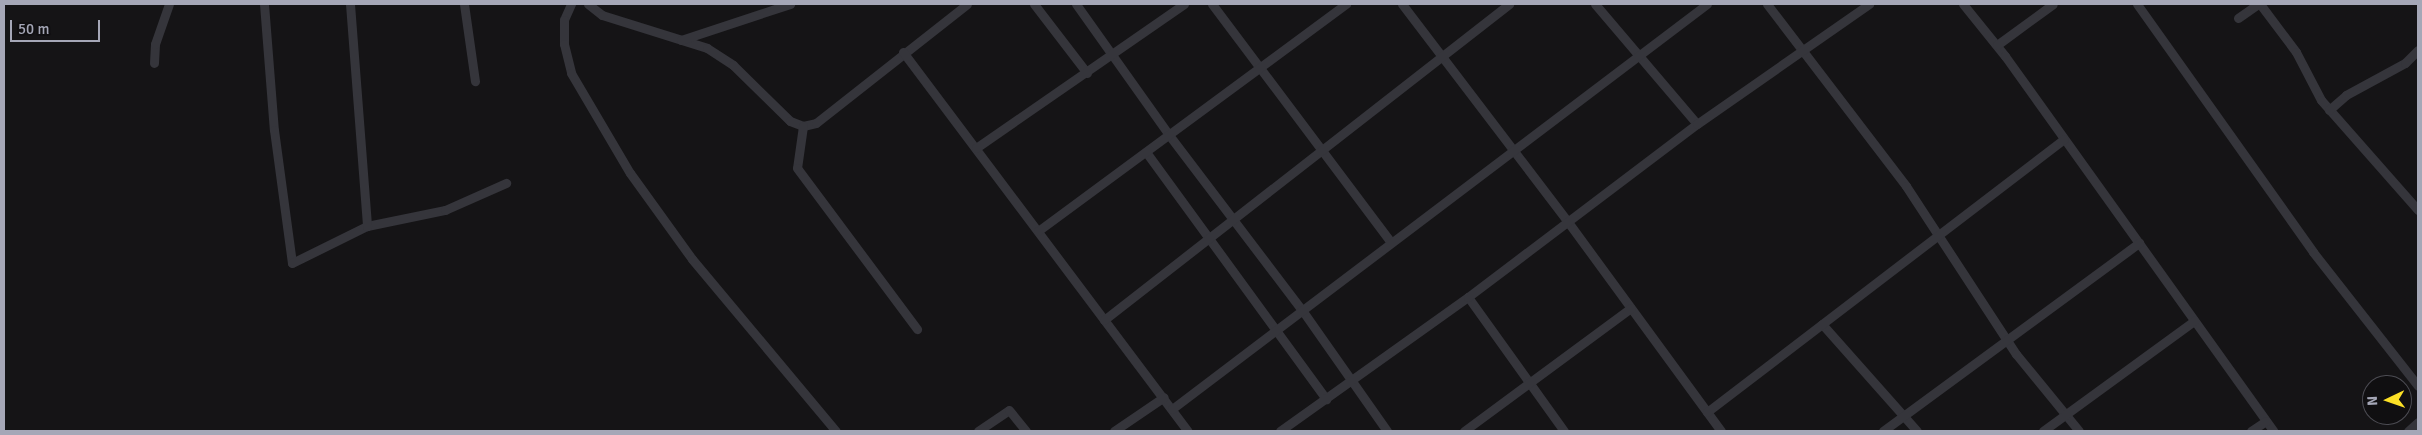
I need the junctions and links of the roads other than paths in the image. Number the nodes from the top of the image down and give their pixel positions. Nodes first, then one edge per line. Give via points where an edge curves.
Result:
1 (169, 4) edge
2 (264, 4) edge
3 (350, 4) edge
4 (464, 4) edge
5 (571, 4) edge
6 (588, 4) edge
7 (790, 4) edge
8 (967, 4) edge
9 (1034, 4) edge
10 (1076, 4) edge
11 (1184, 4) edge
12 (1212, 4) edge
13 (1346, 4) edge
14 (1402, 4) edge
15 (1510, 4) edge
16 (1595, 4) edge
17 (1707, 4) edge
18 (1767, 4) edge
19 (1869, 4) edge
20 (1964, 4) edge
21 (2053, 4) edge
22 (2136, 4) edge
23 (2259, 4) edge
24 (2238, 18) dead end
25 (681, 40) junction
26 (1997, 45) junction
27 (1804, 50) junction
28 (2418, 50) edge
29 (903, 52) junction
30 (1112, 56) junction
31 (1636, 56) junction
32 (1440, 58) junction
33 (154, 63) dead end
34 (1261, 68) junction
35 (1087, 73) junction
36 (475, 81) dead end
37 (2329, 110) junction
38 (1697, 124) junction
39 (803, 126) junction
40 (1169, 135) junction
41 (2064, 138) junction
42 (976, 148) junction
43 (1322, 150) junction
44 (1512, 151) junction
45 (1146, 152) junction
46 (506, 183) dead end
47 (2418, 210) edge
48 (1234, 218) junction
49 (1568, 222) junction
50 (367, 226) junction
51 (1038, 231) junction
52 (1938, 235) junction
53 (1209, 238) junction
54 (1391, 242) junction
55 (2139, 243) junction
56 (1468, 297) junction
57 (1631, 308) junction
58 (1302, 310) junction
59 (1104, 320) junction
60 (2194, 321) junction
61 (1822, 324) junction
62 (917, 329) dead end
63 (1276, 330) junction
64 (2008, 343) junction
65 (1351, 382) junction
66 (1529, 386) junction
67 (2418, 386) edge
68 (1164, 397) junction
69 (1326, 399) junction
70 (1172, 409) junction
71 (1707, 412) junction
72 (1904, 416) junction
73 (2066, 416) junction
74 (2266, 421) junction
75 (2418, 422) edge
76 (836, 431) edge
77 (978, 431) edge
78 (1026, 431) edge
79 (1114, 431) edge
80 (1188, 431) edge
81 (1280, 431) edge
82 (1387, 431) edge
83 (1464, 431) edge
84 (1564, 431) edge
85 (1721, 431) edge
86 (1883, 431) edge
87 (1917, 431) edge
88 (2043, 431) edge
89 (2079, 431) edge
90 (2251, 431) edge
91 (2273, 431) edge
92 (2408, 431) edge

1 - 33 street via 155,44
2 - 50 street via 274,130 292,263
3 - 50 street
4 - 36 street
5 - 76 street via 564,20 564,44 571,73 630,173 692,259
6 - 25 street via 602,15
7 - 25 street
8 - 29 street
9 - 35 street
10 - 30 street
11 - 30 street
12 - 34 street
13 - 34 street
14 - 32 street
15 - 32 street
16 - 31 street
17 - 31 street
18 - 27 street
19 - 27 street
20 - 26 street
21 - 26 street
22 - 67 street via 2313,252
23 - 24 street
23 - 37 street via 2296,52 2310,82
25 - 39 street via 707,48 734,65 790,121
26 - 41 street
27 - 38 street
27 - 52 street
28 - 37 street via 2405,63 2346,94
29 - 39 street via 816,123
29 - 42 street
30 - 35 street
30 - 40 street
31 - 38 street
31 - 44 street
32 - 43 street
32 - 44 street
34 - 40 street
34 - 43 street
35 - 42 street
37 - 47 street
38 - 49 street
39 - 62 street via 797,168
40 - 45 street
40 - 48 street
41 - 52 street
41 - 55 street
42 - 51 street
43 - 48 street
43 - 54 street
44 - 49 street
44 - 54 street
45 - 51 street
45 - 53 street
46 - 50 street via 445,210
48 - 53 street
48 - 58 street
49 - 56 street
49 - 57 street
51 - 59 street
52 - 61 street
52 - 64 street
53 - 59 street
53 - 63 street
54 - 58 street
55 - 60 street
55 - 64 street
56 - 65 street
56 - 66 street
57 - 66 street
57 - 71 street
58 - 63 street
58 - 65 street
59 - 68 street
60 - 73 street
60 - 74 street
61 - 71 street
61 - 72 street
63 - 69 street
63 - 70 street
64 - 72 street
64 - 73 street
65 - 69 street
65 - 82 street
66 - 83 street
66 - 84 street
68 - 70 street
68 - 79 street
69 - 81 street
70 - 80 street
71 - 85 street
72 - 86 street
72 - 87 street
73 - 88 street
73 - 89 street
74 - 90 street
74 - 91 street
75 - 92 street
77 - 78 street via 1009,410

